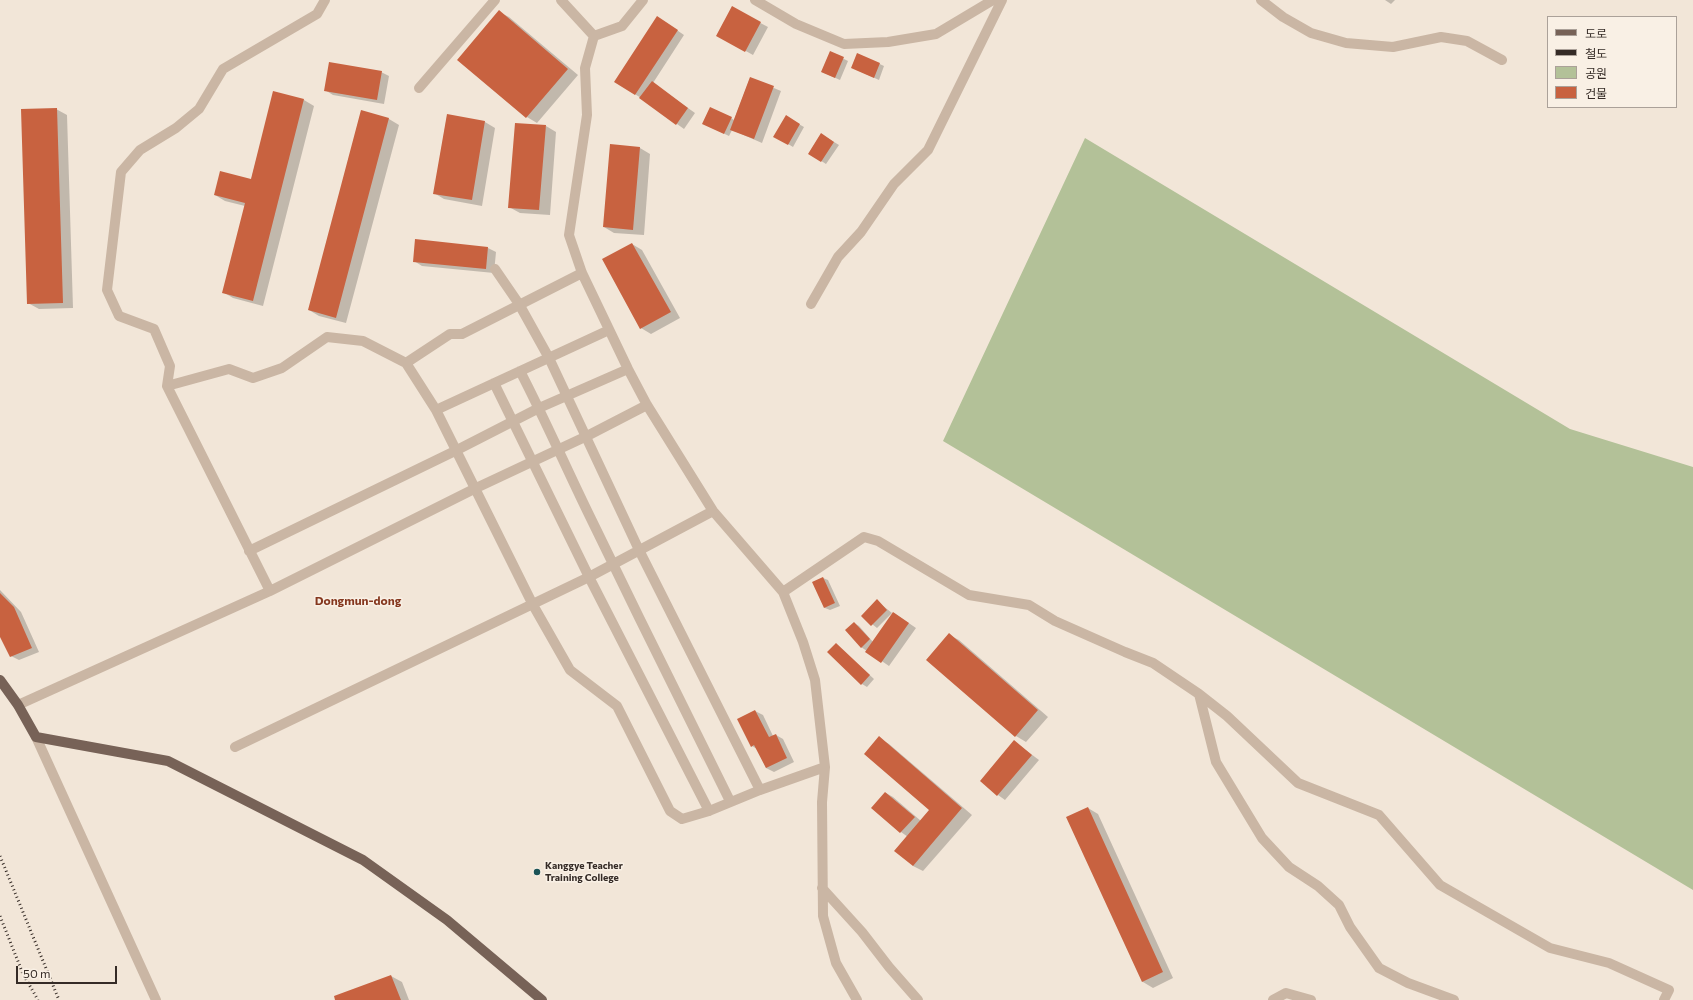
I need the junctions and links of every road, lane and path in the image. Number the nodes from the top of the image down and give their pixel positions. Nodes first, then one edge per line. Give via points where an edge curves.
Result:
1 (325, 0) edge
2 (495, 0) edge
3 (561, 0) edge
4 (643, 0) edge
5 (755, 0) edge
6 (993, 0) edge
7 (1002, 0) edge
8 (1261, 0) edge
9 (594, 36) junction
10 (1502, 60) dead end
11 (419, 88) dead end
12 (495, 270) dead end
13 (582, 273) junction
14 (519, 304) junction
15 (811, 304) dead end
16 (609, 330) junction
17 (549, 358) junction
18 (406, 362) junction
19 (628, 369) junction
20 (520, 371) junction
21 (494, 383) junction
22 (167, 386) junction
23 (567, 396) junction
24 (647, 405) junction
25 (539, 408) junction
26 (436, 410) junction
27 (512, 423) junction
28 (587, 436) junction
29 (558, 450) junction
30 (455, 451) junction
31 (532, 462) junction
32 (474, 489) junction
33 (713, 511) junction
34 (639, 550) junction
35 (249, 551) junction
36 (613, 565) junction
37 (589, 578) junction
38 (270, 591) junction
39 (782, 592) junction
40 (533, 605) junction
41 (0, 680) edge
42 (1200, 694) junction
43 (18, 705) junction
44 (36, 737) junction
45 (235, 747) dead end
46 (824, 767) junction
47 (760, 790) junction
48 (730, 801) junction
49 (709, 811) junction
50 (822, 888) junction
51 (156, 1000) edge
52 (542, 1000) edge
53 (857, 1000) edge
54 (918, 1000) edge
55 (1273, 1000) edge
56 (1311, 1000) edge
57 (1454, 1000) edge
58 (1664, 1000) edge

1 - 22 street via 318,14 223,69 199,109 176,128 140,150 121,172 107,290 119,316 154,328 170,366
2 - 11 street
3 - 9 street
4 - 9 street via 622,26
5 - 6 street via 796,24 844,44 888,42 936,34
7 - 15 street via 928,150 894,184 861,232 838,257
8 - 10 street via 1282,17 1311,33 1346,43 1393,47 1441,37 1467,41
9 - 13 street via 585,68 588,115 569,235
12 - 14 street
13 - 14 street
13 - 16 street
14 - 17 street
14 - 18 street via 462,334 450,334
16 - 17 street
16 - 19 street
17 - 20 street
17 - 23 street
18 - 22 street via 363,341 327,336 282,368 253,378 229,369
18 - 26 street
19 - 23 street
19 - 24 street
20 - 21 street
20 - 25 street
21 - 26 street
21 - 27 street
22 - 35 street
23 - 25 street
23 - 28 street
24 - 28 street
24 - 33 street
25 - 27 street
25 - 29 street
26 - 30 street
27 - 30 street
27 - 31 street
28 - 29 street
28 - 34 street
29 - 31 street
29 - 36 street
30 - 32 street
30 - 35 street
31 - 32 street
31 - 37 street
32 - 38 street
32 - 40 street
33 - 34 street
33 - 39 street
34 - 36 street
34 - 47 street
35 - 38 street
36 - 37 street
36 - 48 street
37 - 40 street
37 - 49 street
38 - 43 street
39 - 42 street via 864,537 878,541 968,596 1029,605 1055,621 1153,663
39 - 46 street via 803,642 815,680
40 - 45 street
40 - 49 street via 570,670 617,706 670,811 682,819
41 - 43 main road
42 - 57 street via 1216,762 1262,838 1289,867 1318,886 1339,905 1350,927 1379,968 1408,983
42 - 58 street via 1298,783 1379,815 1440,885 1550,948 1609,963 1669,990
43 - 44 main road
44 - 51 street
44 - 52 main road via 168,761 363,860 447,920
46 - 47 street
46 - 50 street
47 - 48 street
48 - 49 street
50 - 53 street via 823,916 836,963
50 - 54 street
55 - 56 street via 1286,993

